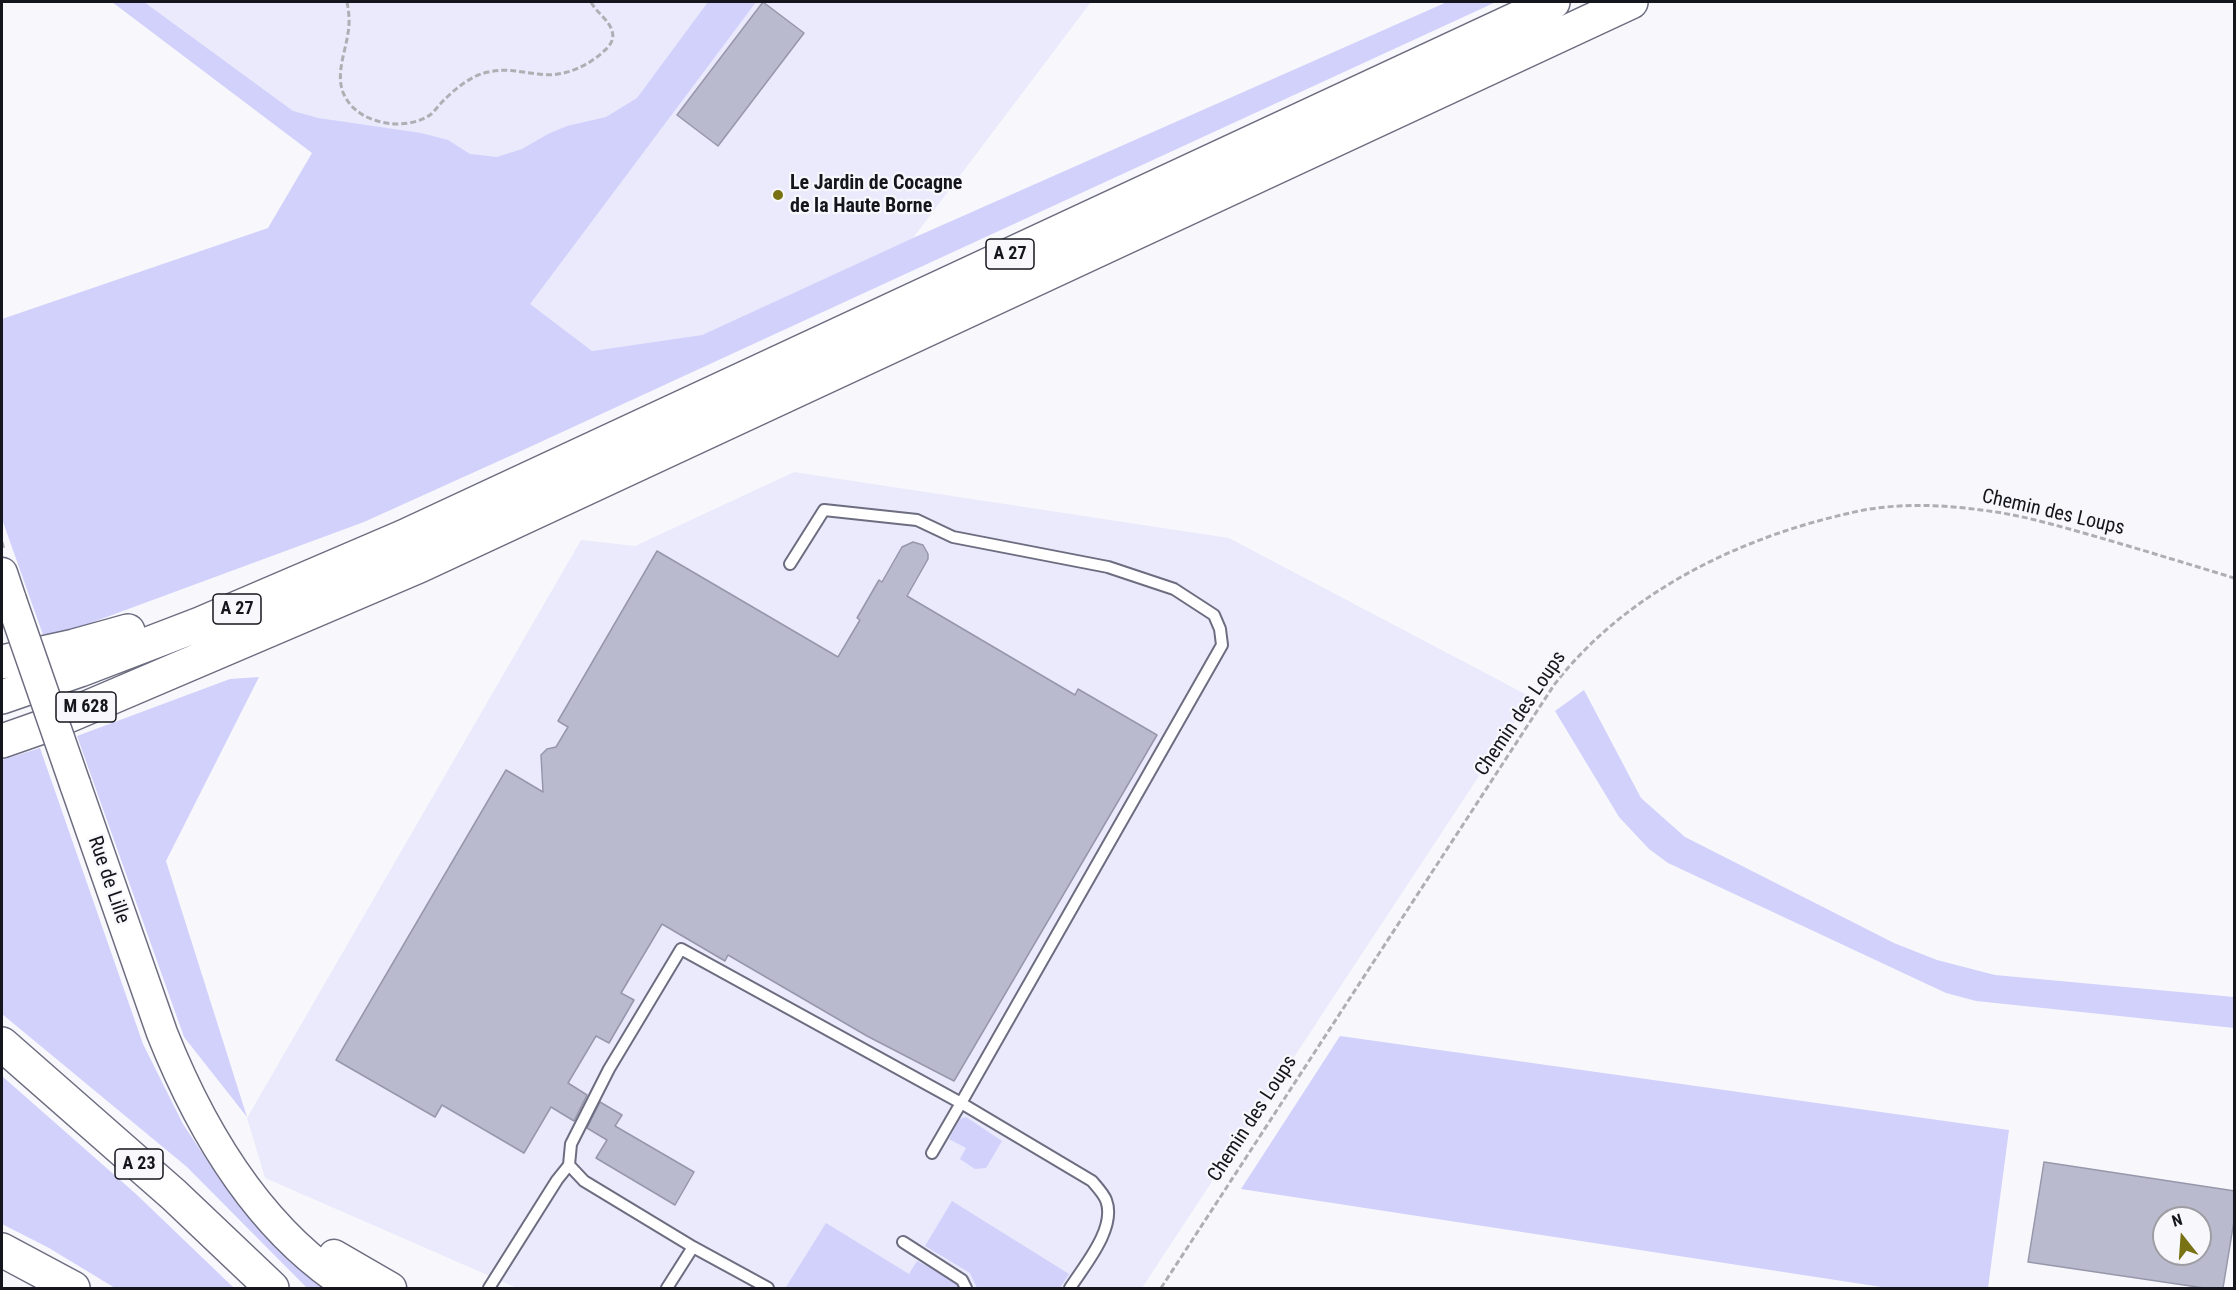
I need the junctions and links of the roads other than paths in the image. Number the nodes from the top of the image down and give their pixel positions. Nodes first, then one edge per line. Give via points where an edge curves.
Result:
1 (1553, 2) edge
2 (1631, 2) edge
3 (468, 507) junction
4 (790, 564) dead end
5 (6, 586) edge
6 (2, 662) edge
7 (170, 671) junction
8 (2, 697) edge
9 (2, 732) edge
10 (2, 741) edge
11 (2, 1044) edge
12 (961, 1103) junction
13 (932, 1153) dead end
14 (570, 1165) junction
15 (239, 1176) junction
16 (903, 1242) dead end
17 (693, 1246) junction
18 (2, 1250) edge
19 (73, 1288) edge
20 (272, 1288) edge
21 (351, 1288) edge
22 (391, 1288) edge
23 (489, 1288) edge
24 (667, 1288) edge
25 (768, 1288) edge
26 (966, 1288) edge
27 (1070, 1288) edge

1 - 3 highway, A 27
2 - 7 highway, A 27 via 485,536
3 - 6 highway via 197,609 109,637
3 - 8 highway, A 27 via 220,616
4 - 12 lane via 824,510 917,520 953,537 1108,567 1174,589 1214,615 1220,629 1222,645
5 - 15 main road, Rue de Lille, bridge via 170,1053 205,1125
7 - 9 highway, A 27
7 - 10 highway, M 628
11 - 20 highway, A 23 via 174,1195
12 - 13 lane
12 - 14 lane via 681,949 609,1069 571,1144
12 - 27 lane via 1092,1181 1107,1201 1104,1234
14 - 17 lane via 584,1181
14 - 23 lane
15 - 21 main road, Rue de Lille via 277,1227
15 - 22 main road, Rue de Lille via 294,1226
16 - 26 lane via 962,1280
17 - 24 lane
17 - 25 lane
18 - 19 highway

